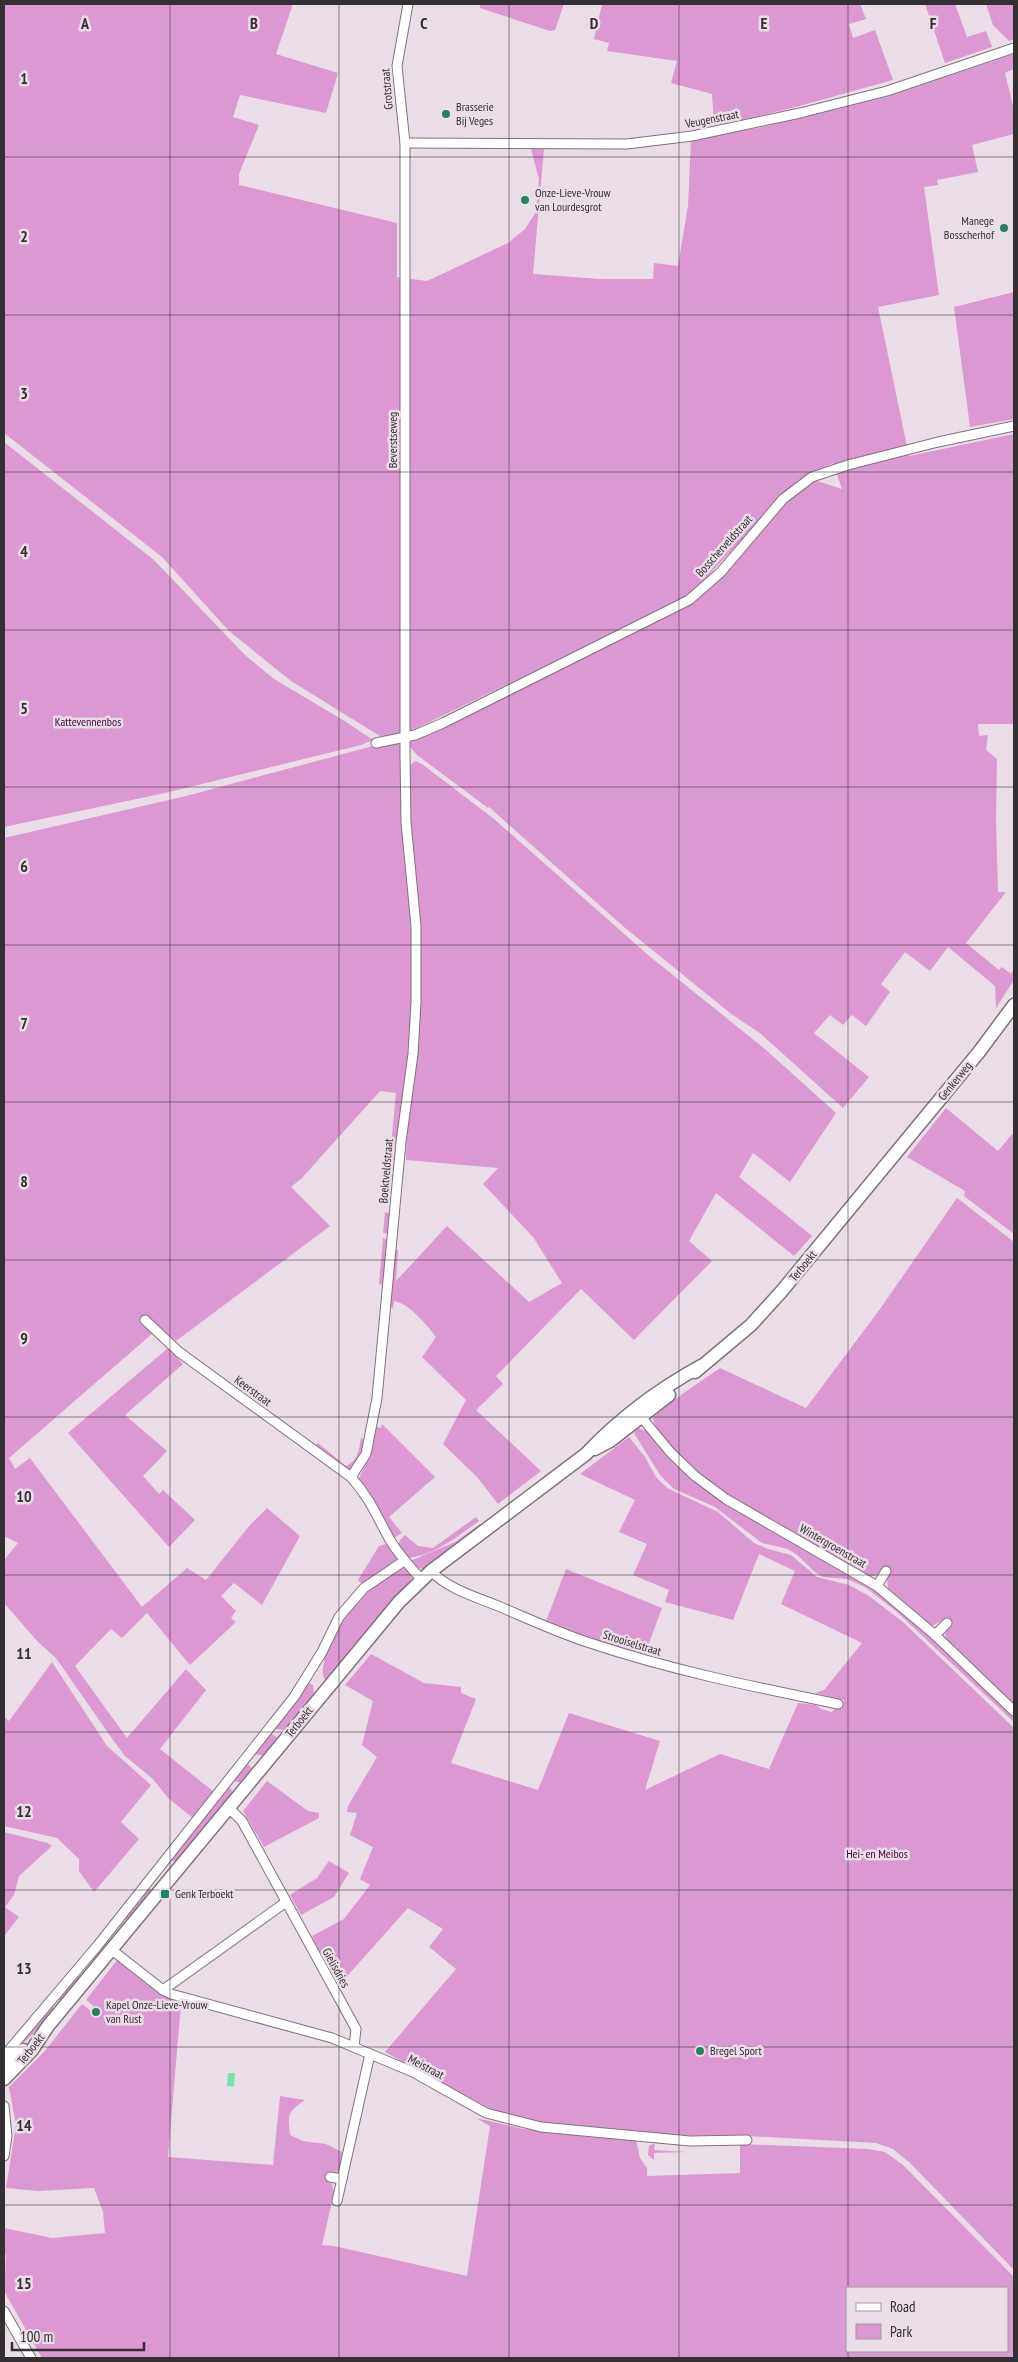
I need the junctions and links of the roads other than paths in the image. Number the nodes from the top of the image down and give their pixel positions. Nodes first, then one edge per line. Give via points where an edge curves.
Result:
1 (408, 4) edge
2 (1014, 48) edge
3 (405, 143) junction
4 (1014, 426) edge
5 (405, 736) junction
6 (376, 743) dead end
7 (1014, 1005) edge
8 (894, 1155) joint
9 (145, 1320) dead end
10 (639, 1414) junction
11 (351, 1477) junction
12 (404, 1561) junction
13 (886, 1571) dead end
14 (426, 1576) junction
15 (877, 1586) junction
16 (947, 1622) dead end
17 (935, 1635) junction
18 (838, 1704) dead end
19 (1014, 1711) edge
20 (228, 1807) junction
21 (286, 1902) junction
22 (112, 1950) junction
23 (163, 1990) junction
24 (354, 2047) junction
25 (370, 2054) junction
26 (9, 2067) edge
27 (4, 2080) edge
28 (4, 2106) edge
29 (747, 2140) dead end
30 (4, 2156) edge
31 (330, 2177) dead end
32 (342, 2180) junction
33 (337, 2201) dead end
34 (4, 2311) edge
35 (32, 2358) edge

1 - 3 street, Grotstraat via 396,66
2 - 3 street, Veugenstraat via 887,91 692,136 627,144
3 - 5 street, Beverstseweg
4 - 5 street, Bosscherveldstraat via 938,442 812,477 783,499 721,572 690,600 444,723
5 - 6 street, Bosscherveldstraat
5 - 11 street, Boektveldstraat via 406,822 416,926 413,1054 401,1142 377,1398 366,1454
7 - 8 main road, Genkerweg
8 - 10 main road, Terboekt via 764,1311 684,1384
9 - 11 street, Keerstraat via 179,1352
10 - 14 main road, Terboekt via 610,1441 586,1454
10 - 15 street, Wintergroenstraat via 683,1464 726,1498
11 - 12 street via 368,1496
12 - 14 street
12 - 26 street, Terboekt via 364,1588 339,1617 294,1697 85,1960 4,2056
13 - 15 street
14 - 18 street, Strooiselstraat via 589,1643 731,1683
14 - 20 main road, Terboekt via 380,1623
15 - 17 street, Wintergroenstraat
16 - 17 street
17 - 19 street, Wintergroenstraat
20 - 21 street, Gielisdries via 242,1821
20 - 22 main road, Terboekt
21 - 23 street
21 - 24 street, Gielisdries via 356,2029
22 - 23 street, Meistraat
22 - 26 main road, Terboekt via 32,2050
23 - 24 street, Meistraat
24 - 25 street, Meistraat
25 - 29 street, Meistraat via 413,2072 486,2112 541,2128 690,2142
25 - 32 street
26 - 27 main road, Terboekt
28 - 30 street via 7,2136
31 - 32 street
32 - 33 street
34 - 35 street

